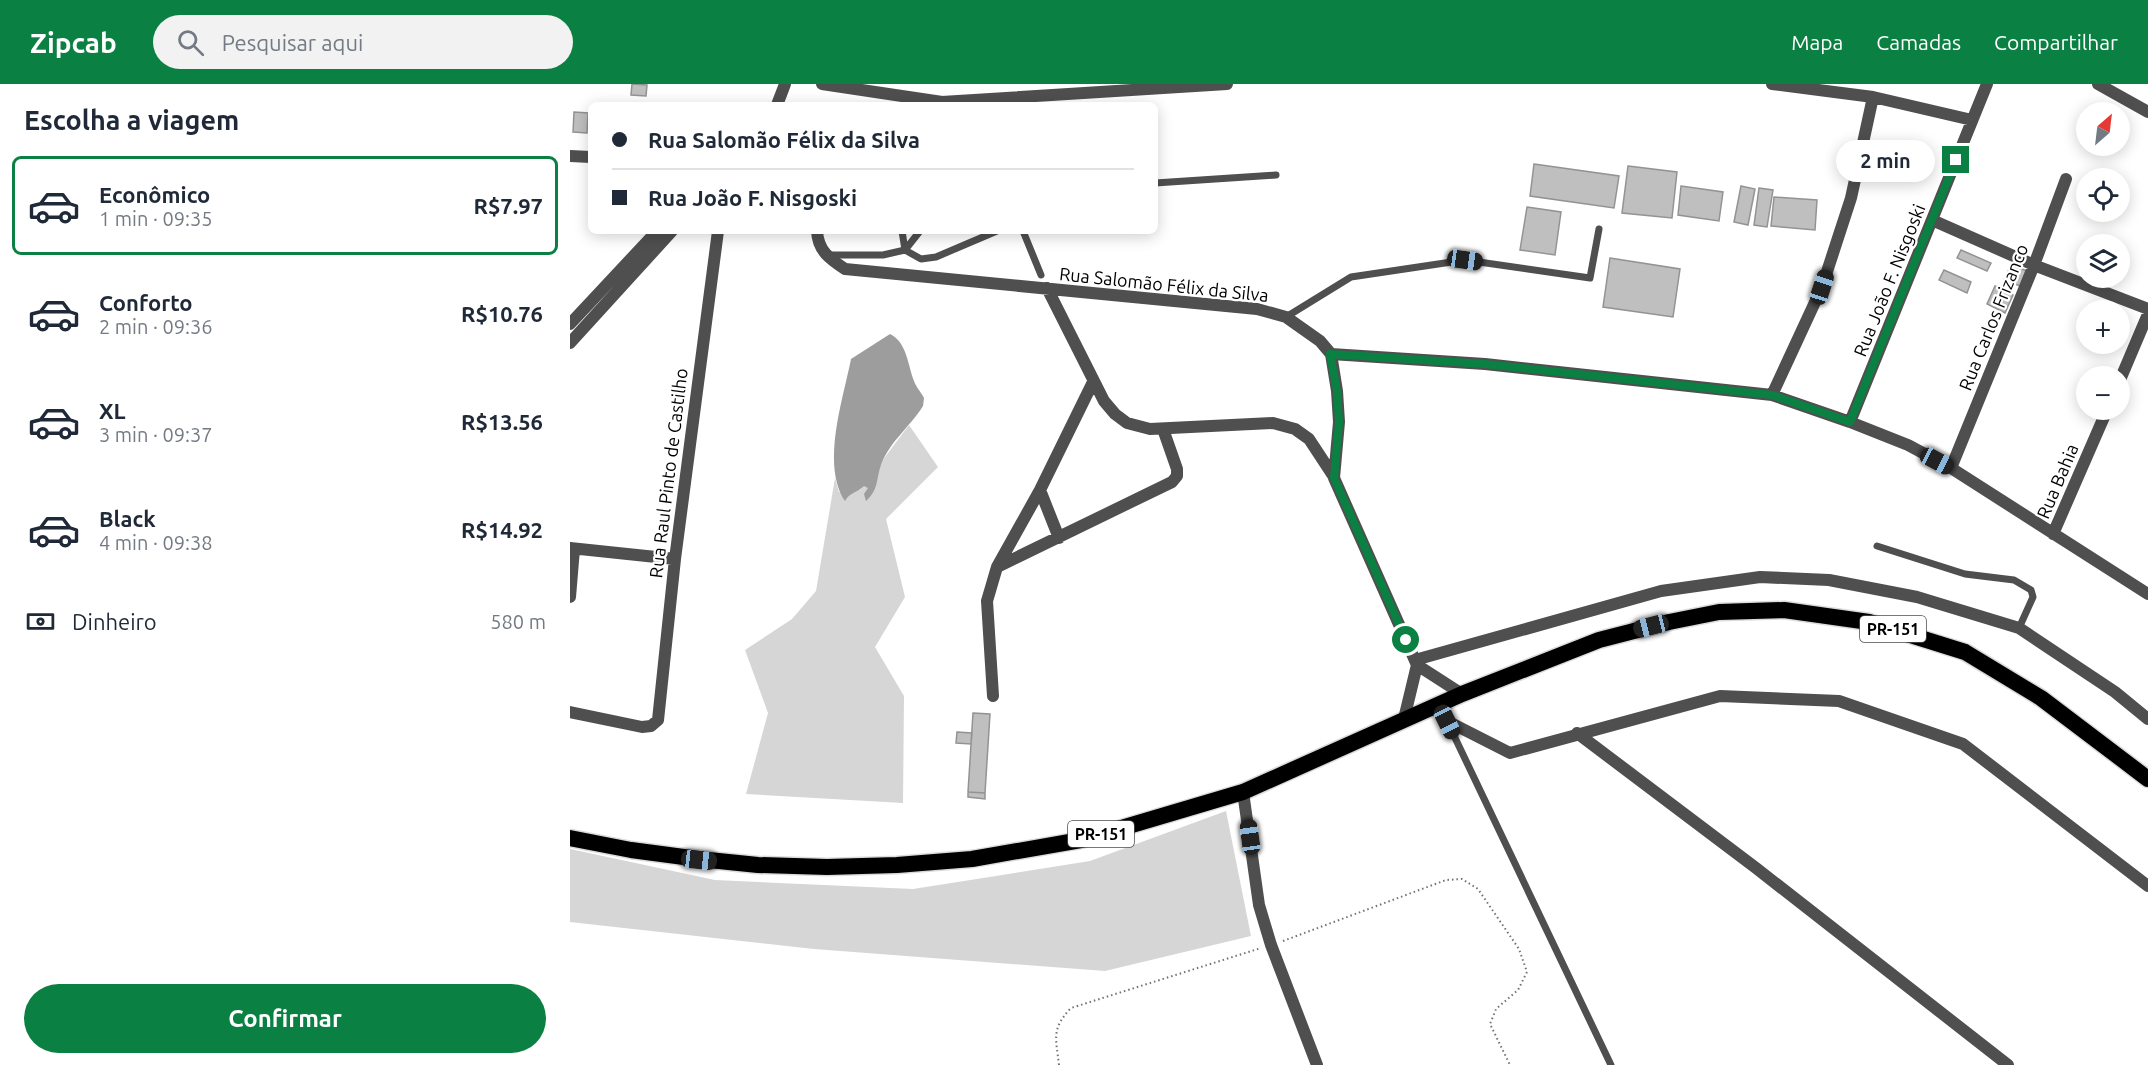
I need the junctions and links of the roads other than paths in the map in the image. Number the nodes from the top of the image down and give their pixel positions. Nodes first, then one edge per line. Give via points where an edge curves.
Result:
1 (785, 84) edge
2 (822, 84) edge
3 (1227, 84) edge
4 (1772, 84) edge
5 (2098, 84) edge
6 (1983, 85) edge
7 (1873, 97) junction
8 (778, 102) edge
9 (2148, 112) edge
10 (1972, 120) junction
11 (570, 156) edge
12 (588, 157) edge
13 (1276, 175) dead end
14 (2066, 178) dead end
15 (1158, 183) edge
16 (1932, 220) junction
17 (1599, 229) dead end
18 (654, 234) edge
19 (669, 234) edge
20 (718, 234) edge
21 (817, 234) edge
22 (902, 234) edge
23 (918, 234) edge
24 (991, 234) edge
25 (1024, 234) edge
26 (905, 250) junction
27 (825, 255) junction
28 (2034, 265) junction
29 (1041, 275) dead end
30 (1047, 288) junction
31 (2148, 309) edge
32 (2148, 314) edge
33 (1286, 317) junction
34 (572, 333) edge
35 (1330, 354) junction
36 (2126, 366) edge
37 (1093, 382) junction
38 (1772, 395) junction
39 (2103, 420) edge
40 (1850, 422) junction
41 (1163, 429) junction
42 (1951, 468) junction
43 (1334, 478) junction
44 (1040, 490) junction
45 (2053, 534) junction
46 (1059, 538) junction
47 (1877, 546) dead end
48 (572, 549) edge
49 (675, 559) junction
50 (997, 567) junction
51 (2148, 594) edge
52 (570, 597) edge
53 (2019, 628) junction
54 (1416, 663) junction
55 (1462, 694) junction
56 (993, 696) dead end
57 (1439, 704) junction
58 (570, 712) edge
59 (1404, 719) junction
60 (2148, 719) edge
61 (1447, 722) junction
62 (1577, 733) junction
63 (2148, 779) edge
64 (1243, 792) junction
65 (570, 838) edge
66 (2148, 886) edge
67 (1317, 1065) edge
68 (1611, 1065) edge
69 (2008, 1065) edge

1 - 8 street
2 - 3 street via 942,102
4 - 7 street
5 - 9 street
6 - 10 street, Rua João F. Nisgoski
7 - 10 street
7 - 38 street via 1851,198 1822,287
10 - 16 street, Rua João F. Nisgoski
11 - 12 street
13 - 15 lane
14 - 28 street, Rua Carlos Frizanco
16 - 28 street
16 - 40 street, Rua João F. Nisgoski
17 - 33 lane via 1590,278 1465,260 1350,277
18 - 34 street
19 - 34 street
20 - 49 street, Rua Raul Pinto de Castilho
21 - 27 street
22 - 26 lane
23 - 26 lane
24 - 26 lane via 936,257 921,259
25 - 29 lane
26 - 27 lane via 883,255
27 - 30 street, Rua Salomão Félix da Silva via 845,269
28 - 31 street
28 - 42 street, Rua Carlos Frizanco
30 - 33 street, Rua Salomão Félix da Silva via 1257,309
30 - 37 street
32 - 36 street
33 - 35 street, Rua Salomão Félix da Silva via 1320,341
35 - 38 street via 1485,364
35 - 43 street via 1339,422
37 - 41 street via 1104,402 1128,423
37 - 44 street
38 - 40 street
39 - 45 street, Rua Bahia
40 - 42 street via 1908,445
41 - 43 street via 1273,423 1295,429 1309,439
41 - 46 street via 1177,469 1172,482
42 - 45 street
43 - 54 street
44 - 46 street
44 - 50 street
45 - 51 street
46 - 50 street
47 - 53 lane via 1965,574 2014,580 2031,590 2032,597
48 - 49 street
48 - 52 street
49 - 58 street, Rua Raul Pinto de Castilho via 658,720 642,727
50 - 56 street via 987,601
53 - 54 street via 1917,597 1829,580 1760,577 1661,591
53 - 60 street via 2115,692
54 - 55 street
54 - 59 street
55 - 57 highway, PR-151
55 - 63 highway, PR-151 via 1599,640 1719,612 1784,610 1869,622 1965,652 2041,698
57 - 59 highway, PR-151
57 - 61 street
59 - 64 highway, PR-151
61 - 62 street via 1510,753
61 - 68 lane
62 - 66 street via 1720,696 1839,701 1963,744
62 - 69 street
64 - 65 highway, PR-151 via 1081,840 972,859 897,865 758,865 631,850
64 - 67 street via 1259,905 1270,945

